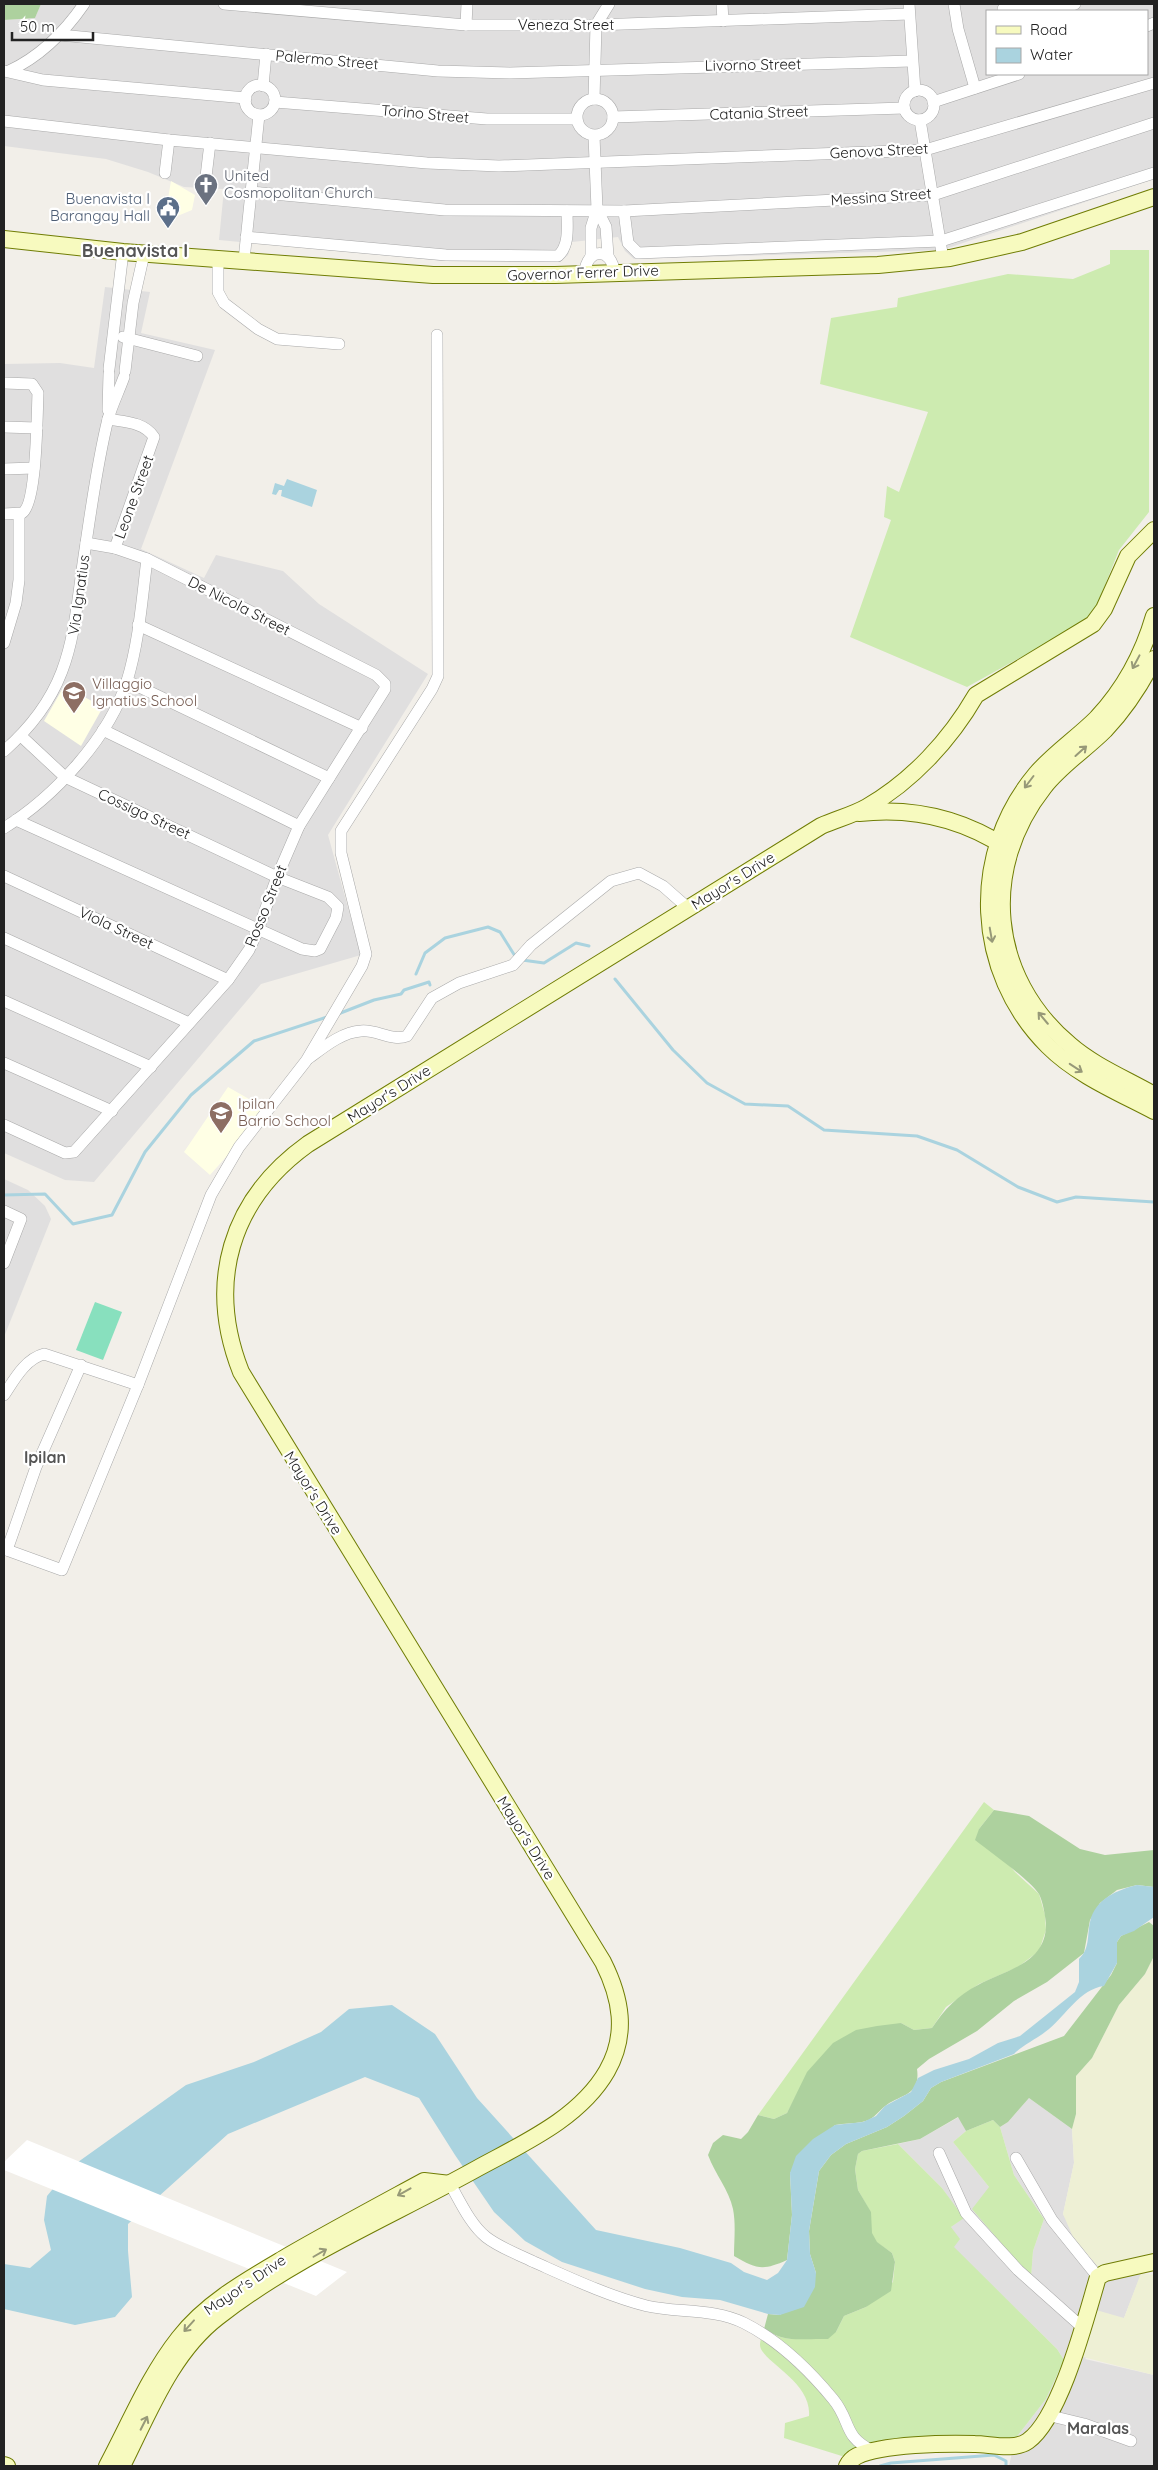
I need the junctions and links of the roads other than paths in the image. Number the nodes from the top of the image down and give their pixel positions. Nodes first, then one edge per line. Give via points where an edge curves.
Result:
1 (84, 4) edge
2 (224, 4) edge
3 (467, 4) edge
4 (609, 4) edge
5 (722, 4) edge
6 (954, 4) edge
7 (1075, 4) edge
8 (1003, 8) edge
9 (909, 9) edge
10 (723, 20) junction
11 (466, 25) junction
12 (596, 25) junction
13 (60, 35) junction
14 (266, 54) junction
15 (911, 61) junction
16 (595, 70) junction
17 (6, 71) edge
18 (1016, 75) edge
19 (1154, 83) edge
20 (263, 86) junction
21 (975, 88) junction
22 (915, 91) junction
23 (246, 98) junction
24 (594, 98) junction
25 (275, 102) junction
26 (933, 102) junction
27 (904, 108) junction
28 (259, 115) junction
29 (613, 117) junction
30 (576, 119) junction
31 (920, 120) junction
32 (4, 122) edge
33 (1154, 123) edge
34 (594, 136) junction
35 (169, 140) junction
36 (210, 143) junction
37 (256, 146) junction
38 (925, 150) junction
39 (596, 162) junction
40 (1154, 172) edge
41 (165, 173) dead end
42 (205, 185) dead end
43 (251, 192) junction
44 (933, 195) junction
45 (1154, 197) edge
46 (597, 209) junction
47 (624, 210) junction
48 (567, 211) junction
49 (246, 237) junction
50 (4, 239) edge
51 (941, 241) junction
52 (123, 252) junction
53 (144, 254) junction
54 (592, 255) junction
55 (608, 256) junction
56 (218, 258) junction
57 (943, 259) junction
58 (244, 260) junction
59 (614, 272) junction
60 (585, 273) junction
61 (117, 301) junction
62 (133, 303) junction
63 (114, 335) junction
64 (437, 336) dead end
65 (128, 337) junction
66 (339, 344) dead end
67 (197, 356) dead end
68 (4, 383) edge
69 (108, 419) junction
70 (4, 427) edge
71 (37, 428) junction
72 (34, 468) junction
73 (4, 469) edge
74 (4, 514) edge
75 (19, 514) junction
76 (1154, 530) edge
77 (86, 543) junction
78 (115, 548) junction
79 (147, 559) junction
80 (1154, 616) edge
81 (138, 625) junction
82 (4, 642) edge
83 (1154, 658) edge
84 (127, 681) junction
85 (385, 684) joint
86 (362, 728) junction
87 (103, 730) junction
88 (21, 736) junction
89 (4, 751) edge
90 (65, 778) junction
91 (329, 778) junction
92 (852, 814) junction
93 (16, 820) junction
94 (299, 826) junction
95 (4, 828) edge
96 (1004, 845) junction
97 (4, 876) edge
98 (277, 877) junction
99 (688, 908) junction
100 (258, 930) junction
101 (4, 938) edge
102 (228, 980) junction
103 (4, 1001) edge
104 (189, 1023) junction
105 (306, 1061) junction
106 (4, 1063) edge
107 (150, 1067) junction
108 (1154, 1095) edge
109 (112, 1111) junction
110 (1154, 1111) edge
111 (4, 1125) edge
112 (4, 1211) edge
113 (4, 1259) edge
114 (81, 1365) junction
115 (138, 1385) junction
116 (4, 1395) edge
117 (6, 1550) edge
118 (939, 2153) dead end
119 (1016, 2158) dead end
120 (454, 2182) junction
121 (1154, 2262) edge
122 (1098, 2278) junction
123 (244, 2290) junction
124 (1083, 2328) junction
125 (1047, 2415) junction
126 (1131, 2441) dead end
127 (872, 2451) junction
128 (107, 2466) edge
129 (122, 2466) edge
130 (846, 2466) edge

1 - 13 street
2 - 11 street, Veneza Street
3 - 11 street
4 - 12 street
5 - 10 street
6 - 21 street
7 - 8 street via 1058,10
9 - 10 street, Veneza Street
9 - 15 street
10 - 12 street, Veneza Street
11 - 12 street, Veneza Street
12 - 16 street
13 - 14 street, Palermo Street
13 - 17 street via 39,54
14 - 16 street, Palermo Street via 438,70
14 - 20 street
15 - 16 street, Livorno Street
15 - 22 street
16 - 24 street
17 - 23 street via 43,80
18 - 21 street
19 - 38 street, Genova Street
20 - 23 street via 252,88
20 - 25 street via 273,93
21 - 26 street
22 - 26 street via 925,91
22 - 27 street via 906,97
23 - 28 street via 249,109
24 - 29 street via 608,104
24 - 30 street via 581,105
25 - 28 street via 270,112
25 - 30 street, Torino Street via 487,120
26 - 31 street via 929,116
27 - 29 street, Catania Street
27 - 31 street via 912,118
28 - 37 street
29 - 34 street via 608,130
30 - 34 street via 582,131
31 - 38 street
32 - 35 street, Genova Street
33 - 44 street, Messina Street
34 - 39 street
35 - 36 street, Genova Street
35 - 41 street
36 - 37 street, Genova Street
36 - 42 street
37 - 39 street, Genova Street via 427,163 500,166
37 - 43 street
38 - 39 street, Genova Street
38 - 44 street
39 - 46 street
40 - 51 street
43 - 48 street, Messina Street via 445,210
43 - 49 street
44 - 47 street, Messina Street
44 - 51 street
45 - 57 street, Governor Ferrer Drive via 1022,242
46 - 47 street, Messina Street
46 - 48 street, Messina Street
46 - 54 street via 591,228
46 - 55 street via 606,227
47 - 51 street via 628,243 638,252
48 - 49 street via 566,241 558,256 446,255
49 - 58 street
50 - 52 street, Governor Ferrer Drive
51 - 57 street
52 - 53 street, Governor Ferrer Drive
52 - 61 street, Via Ignatius
53 - 56 street, Governor Ferrer Drive
53 - 62 street, Via Ignatius
54 - 55 street
54 - 60 street via 585,263
55 - 59 street via 614,264
56 - 58 street, Governor Ferrer Drive
56 - 66 street via 218,292 224,303 258,329 277,339
57 - 59 street, Governor Ferrer Drive via 878,265
58 - 60 street, Governor Ferrer Drive via 433,275
59 - 60 street, Governor Ferrer Drive
61 - 62 street
61 - 63 street, Via Ignatius
62 - 65 street, Via Ignatius
63 - 65 street
63 - 69 street, Via Ignatius
64 - 105 street via 438,676 341,831 341,853 366,954 353,983
65 - 67 street
65 - 69 street, Via Ignatius via 124,374
68 - 71 street via 26,382 36,388
69 - 77 street, Via Ignatius
69 - 78 street, Leone Street via 141,426 154,437
70 - 71 street
71 - 72 street
72 - 73 street
72 - 75 street via 28,508
74 - 75 street
75 - 82 street via 19,580 16,604
76 - 92 street, Mayor's Drive via 1128,556 1093,624 976,695 950,734 926,761 879,799
77 - 78 street, De Nicola Street
77 - 88 street, Via Ignatius via 65,664 41,712
78 - 79 street, De Nicola Street
79 - 81 street
79 - 85 street, De Nicola Street via 376,675
80 -> 96 street via 1140,656 1113,699 1035,774 1011,810
81 - 84 street
81 - 86 street
96 -> 83 street via 1019,827 1037,795 1116,718
84 - 87 street
84 - 91 street
85 - 86 street, Rosso Street via 383,695
86 - 91 street, Rosso Street
87 - 90 street
87 - 94 street
88 - 89 street, Via Ignatius
88 - 90 street, Cossiga Street
90 - 93 street
90 - 98 street, Cossiga Street
91 - 94 street, Rosso Street
92 - 96 street via 918,812 942,818
92 - 99 street, Mayor's Drive via 821,826
93 - 95 street
93 - 100 street
94 - 98 street, Rosso Street
108 -> 96 street via 1097,1064 1069,1044 1044,1019 1028,996 1015,970 1004,932
96 -> 110 street via 988,888 989,927 998,966 1016,1006 1036,1032 1068,1062
97 - 102 street, Viola Street
98 - 100 street, Rosso Street
98 - 100 street, Cossiga Street via 333,900 338,907 336,918 324,943 315,952
99 - 105 street via 663,886 639,872 618,878 531,945 513,965 459,983 432,998 407,1036 400,1038 368,1031 354,1032 327,1045
99 - 120 street, Mayor's Drive via 293,1155 266,1182 248,1209 232,1245 226,1277 226,1326 232,1351 248,1386 616,1988 621,2014 620,2033 613,2059 589,2094 543,2132
100 - 102 street, Rosso Street via 249,950
101 - 104 street
102 - 104 street, Rosso Street
103 - 107 street
104 - 107 street, Rosso Street
105 - 115 street via 239,1147 211,1195
106 - 109 street
107 - 109 street, Rosso Street
109 - 111 street, Rosso Street via 74,1152 65,1153
112 - 113 street via 21,1219
114 - 115 street
114 - 116 street via 44,1354 38,1356 22,1369
114 - 117 street via 36,1468
115 - 117 street via 62,1570
118 - 124 street via 966,2213 1018,2270
119 - 122 street via 1052,2220
120 - 123 street, Mayor's Drive
120 - 127 street via 472,2220 486,2236 506,2249 570,2278 648,2306 697,2311 743,2322 784,2349 833,2399 854,2441
121 - 122 street via 1105,2273
122 - 124 street
123 -> 128 street, Mayor's Drive via 208,2308 180,2337 146,2390
129 -> 123 street, Mayor's Drive via 157,2397 190,2345
124 - 125 street via 1074,2360
125 - 126 street
125 - 127 street via 1028,2441 1018,2445 974,2444
127 - 130 street via 857,2456

